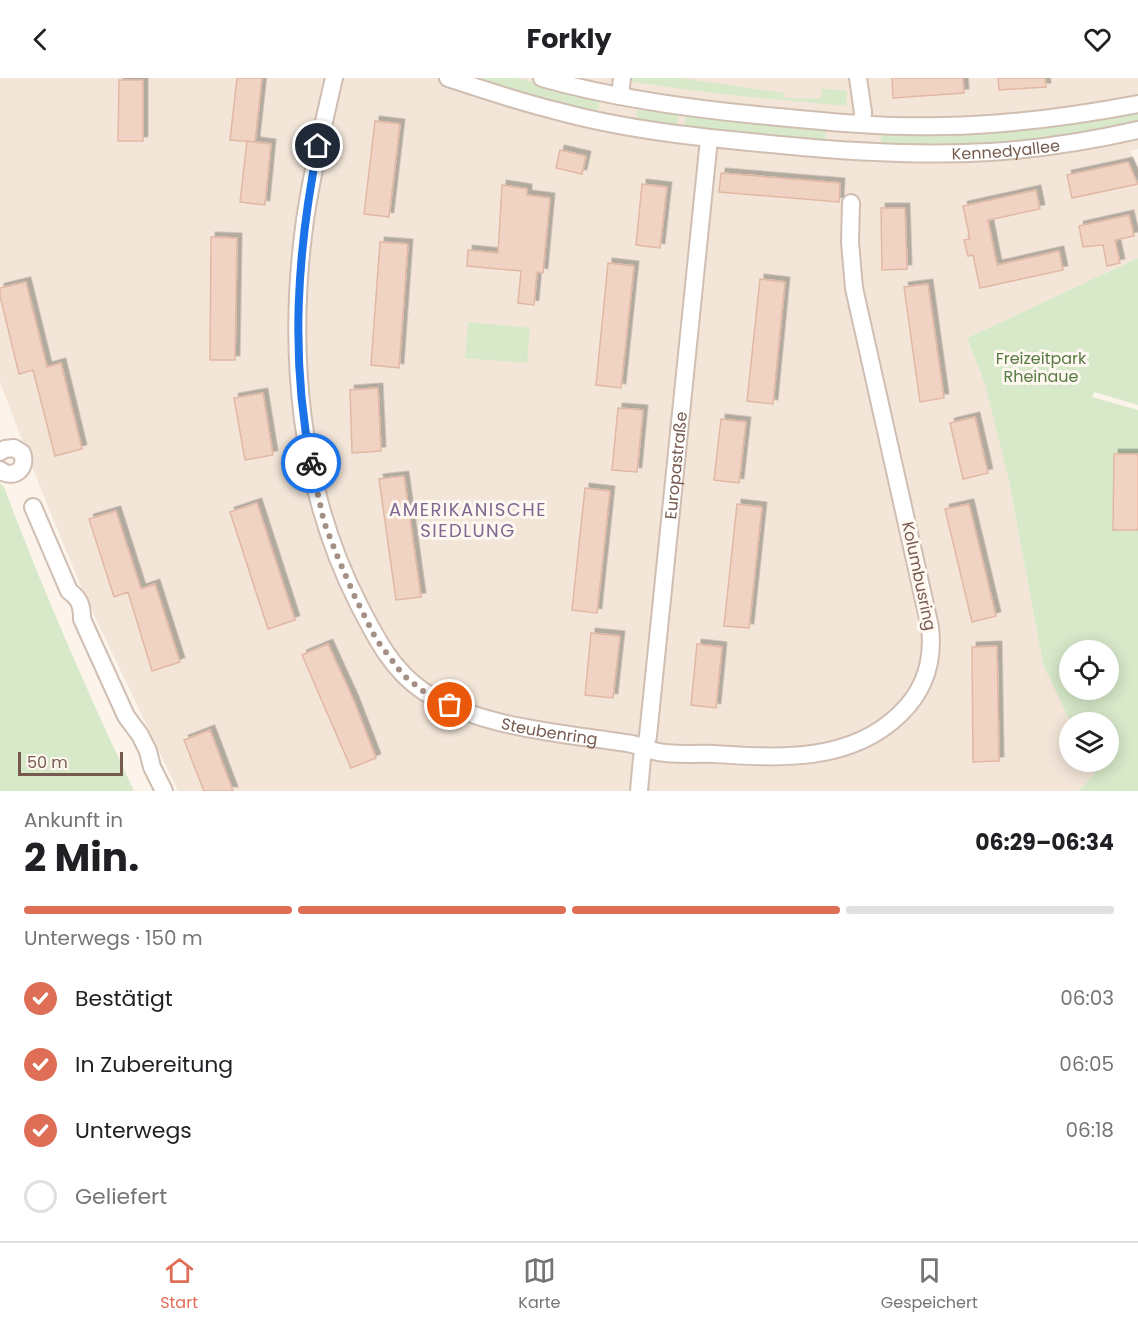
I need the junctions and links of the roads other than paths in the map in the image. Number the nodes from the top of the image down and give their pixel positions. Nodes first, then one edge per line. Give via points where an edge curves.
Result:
1 (334, 78) edge
2 (448, 78) edge
3 (542, 78) edge
4 (622, 78) edge
5 (858, 78) edge
6 (621, 96) junction
7 (1138, 104) edge
8 (605, 122) junction
9 (861, 124) junction
10 (627, 126) junction
11 (1138, 130) edge
12 (709, 138) junction
13 (846, 150) junction
14 (872, 152) junction
15 (851, 203) dead end
16 (2, 446) edge
17 (0, 470) edge
18 (33, 507) dead end
19 (644, 747) junction
20 (164, 791) edge
21 (639, 791) edge

1 - 19 street, Steubenring via 305,221 299,383 324,522 354,595 388,658 423,691 480,718
2 - 8 street, Kennedyallee
3 - 6 street, Kennedyallee
4 - 6 street
5 - 9 street
6 - 8 street
6 - 9 street, Kennedyallee via 715,111
6 - 10 street
7 - 9 street, Kennedyallee via 1051,119 988,124
8 - 10 street, Kennedyallee
9 - 13 street
9 - 14 street
10 - 12 street, Kennedyallee
11 - 14 street, Kennedyallee via 1054,146 991,152
12 - 13 street, Kennedyallee
12 - 19 street, Europastraße
13 - 14 street, Kennedyallee
15 - 19 street, Kolumbusring via 854,288 930,627 932,646 927,675 914,700 894,720 872,737 849,747 775,757 655,752
16 - 17 street via 18,450 24,463 15,473
18 - 20 street via 69,591 78,597 82,619
19 - 21 street, Europastraße

